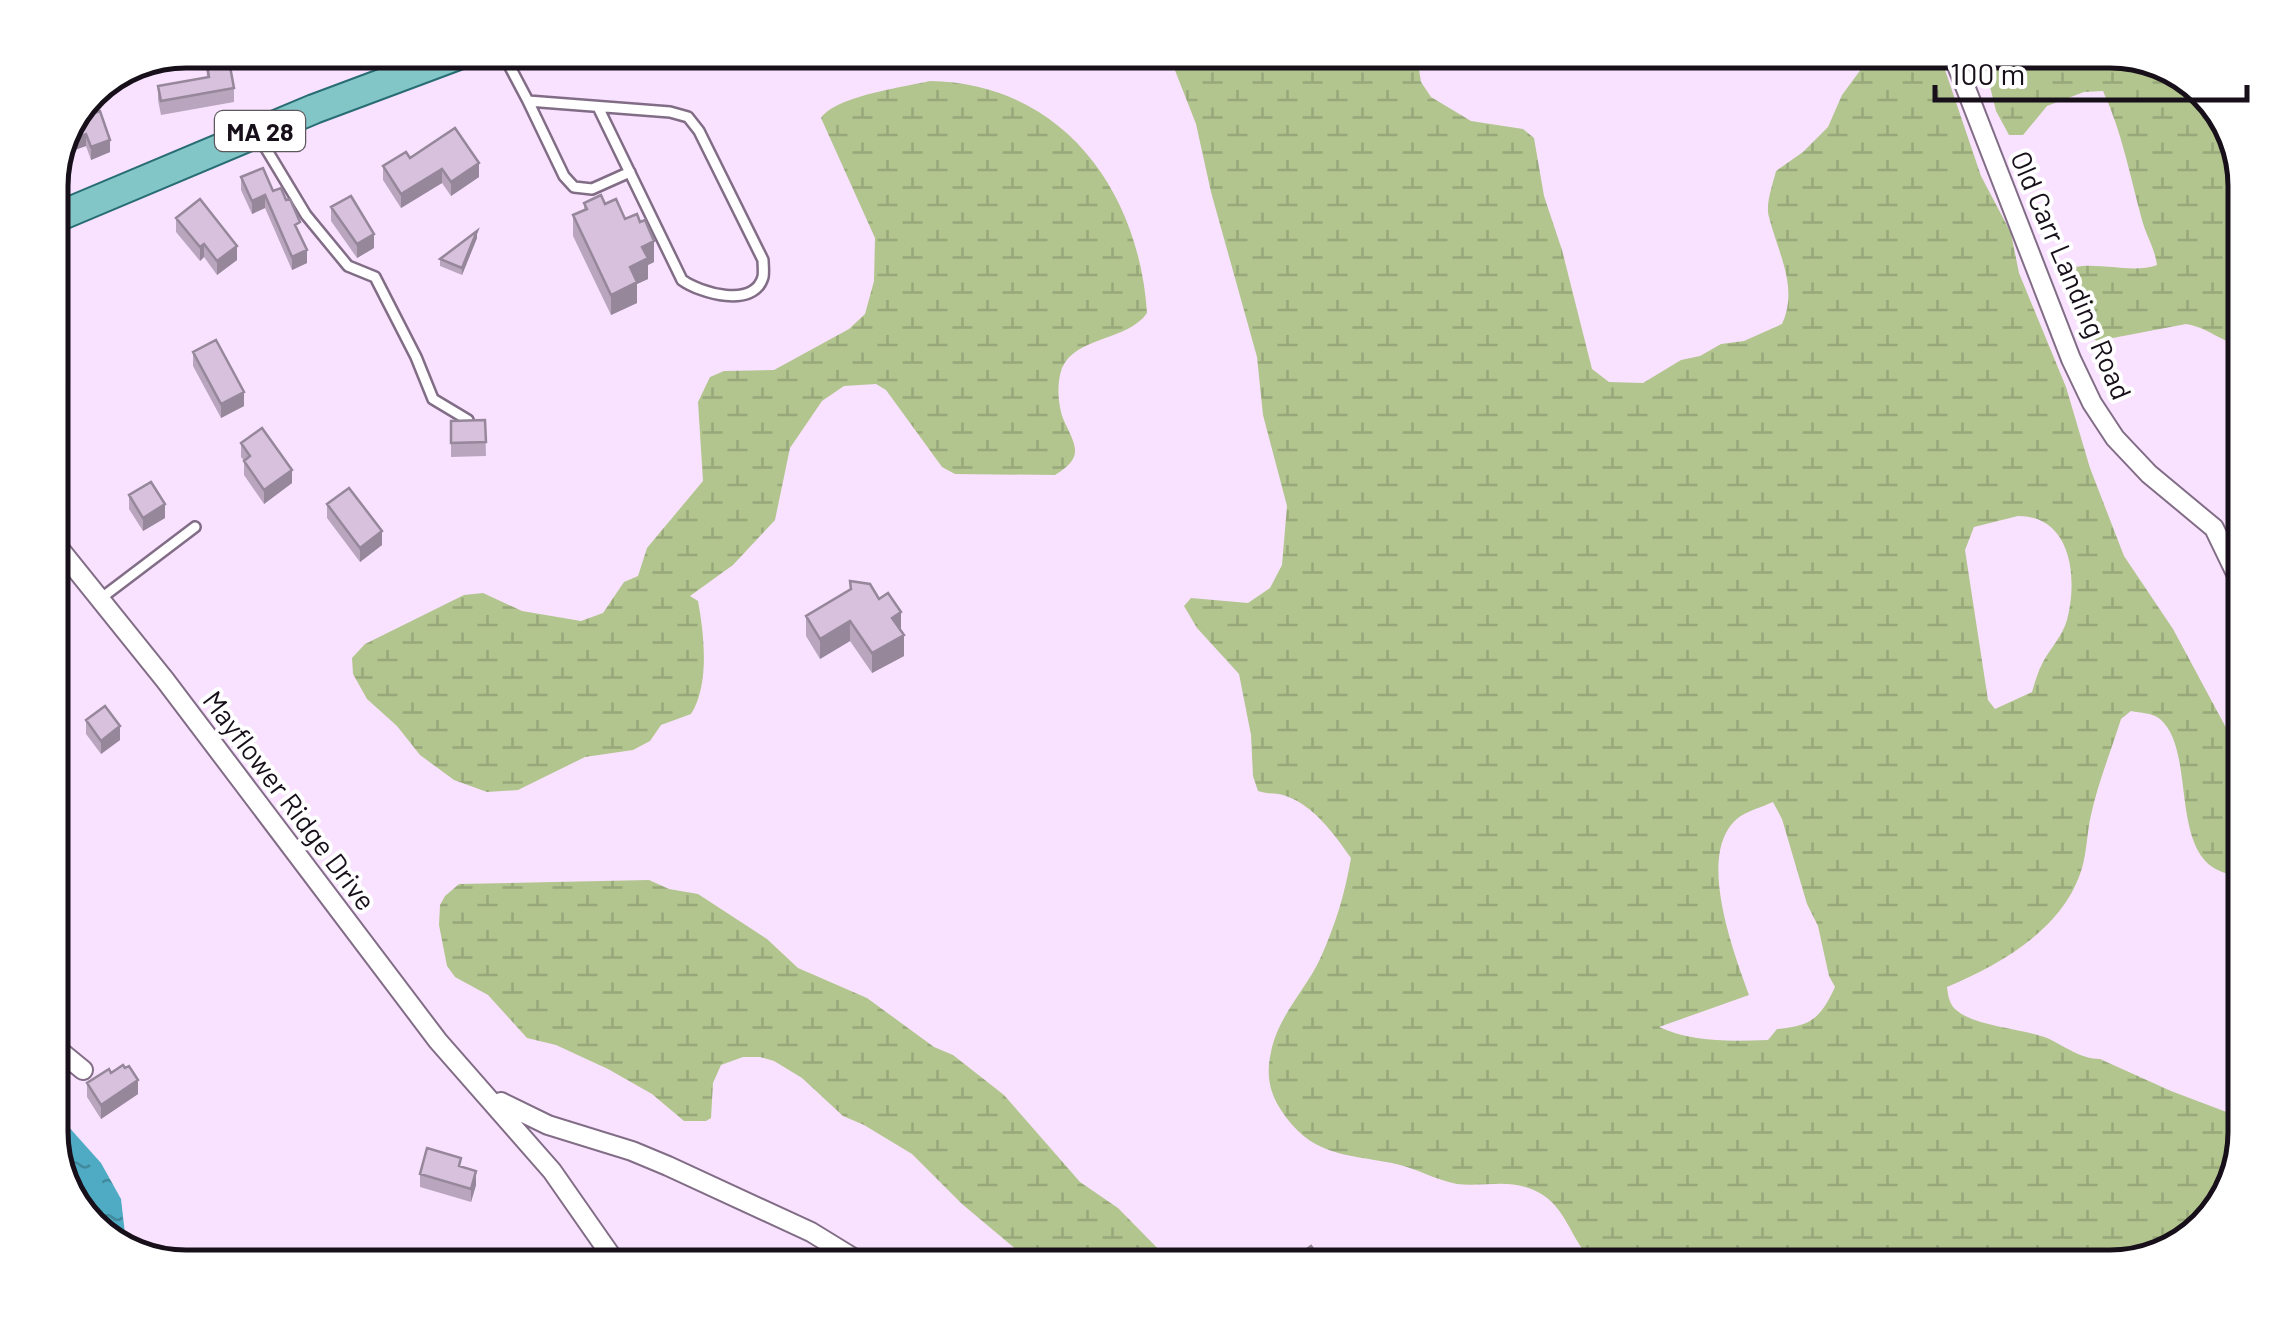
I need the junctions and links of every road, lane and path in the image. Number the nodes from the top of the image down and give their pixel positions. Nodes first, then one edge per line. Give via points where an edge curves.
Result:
1 (425, 68) edge
2 (510, 68) edge
3 (1959, 68) edge
4 (528, 102) junction
5 (598, 107) junction
6 (256, 132) junction
7 (630, 172) junction
8 (68, 212) edge
9 (468, 420) edge
10 (195, 527) dead end
11 (2227, 556) edge
12 (68, 559) edge
13 (100, 599) junction
14 (68, 1058) edge
15 (83, 1070) dead end
16 (488, 1094) junction
17 (607, 1250) edge
18 (840, 1250) edge

1 - 6 main road, MA 28
2 - 4 lane
3 - 11 street, Old Carr Landing Road via 2092,403 2128,454 2214,528
4 - 5 lane
4 - 7 lane via 574,187 592,189
5 - 7 lane
5 - 7 lane via 688,117 763,260 763,278 753,291 698,292 682,280
6 - 8 main road, MA 28
6 - 9 lane via 306,215 348,266 375,278 432,399
10 - 13 lane
12 - 13 street, Mayflower Ridge Drive
13 - 16 street, Mayflower Ridge Drive via 438,1042
14 - 15 street
16 - 17 street, Mayflower Ridge Drive
16 - 18 street, Mayflower Ridge Drive via 536,1120 668,1166

